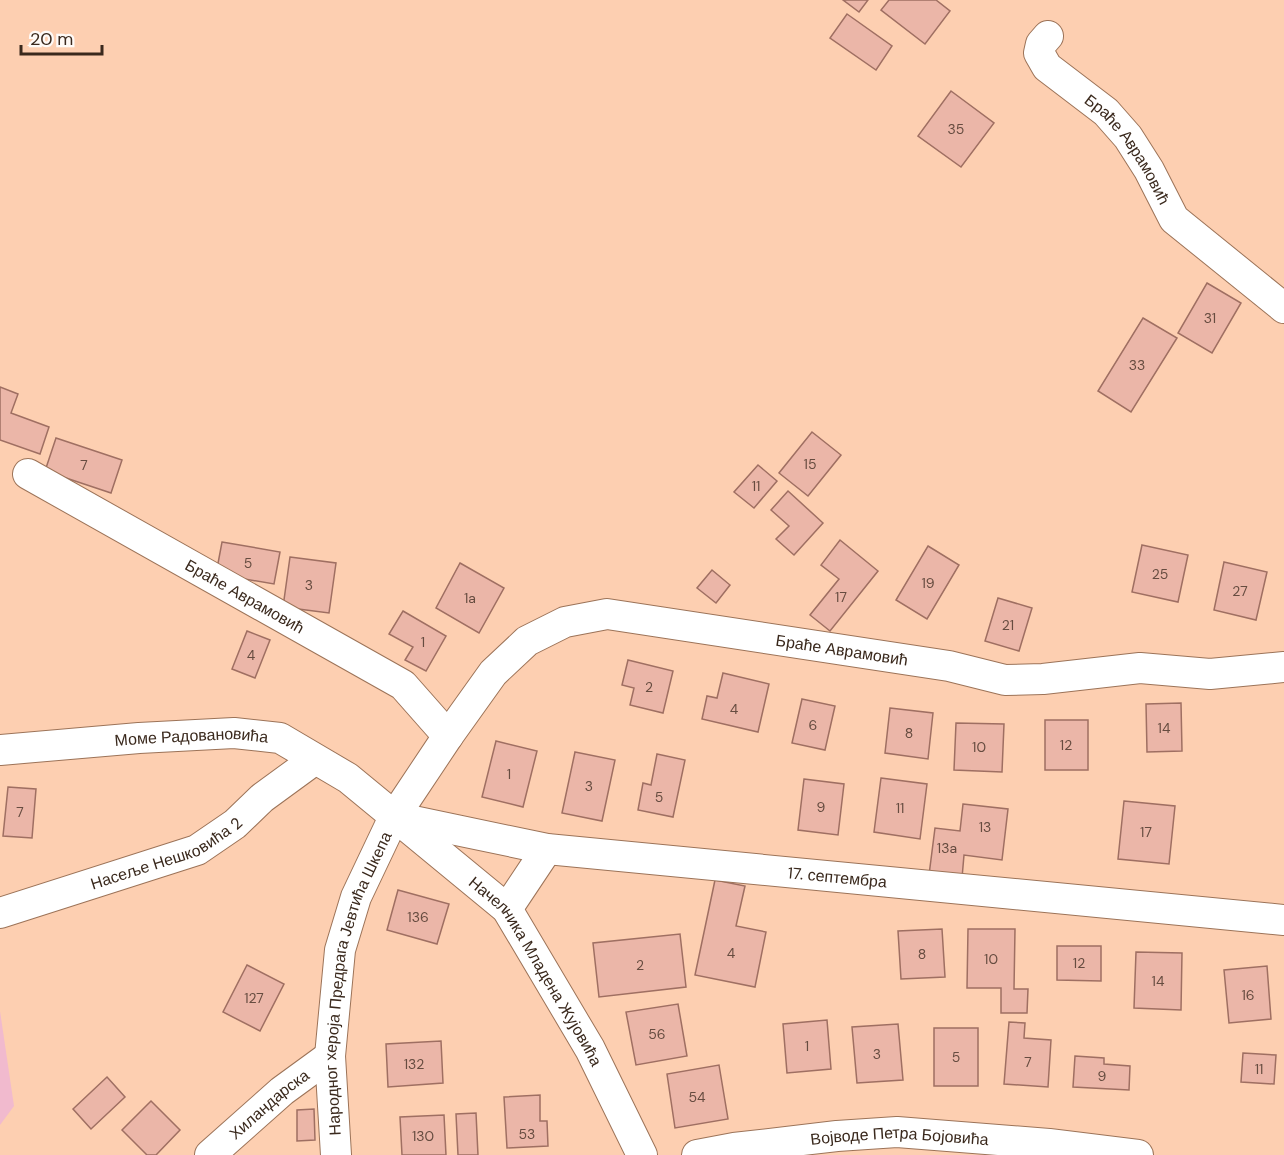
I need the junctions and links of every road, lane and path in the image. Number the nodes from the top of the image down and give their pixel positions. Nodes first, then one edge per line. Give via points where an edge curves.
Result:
1 (1048, 36) dead end
2 (1284, 308) edge
3 (28, 474) dead end
4 (1284, 666) edge
5 (448, 736) junction
6 (0, 750) edge
7 (314, 760) junction
8 (394, 817) junction
9 (547, 849) junction
10 (507, 909) junction
11 (0, 913) edge
12 (1284, 920) edge
13 (330, 1056) junction
14 (210, 1155) edge
15 (336, 1155) edge
16 (642, 1155) edge
17 (697, 1155) edge
18 (1138, 1155) edge

1 - 2 street, Браће Аврамовић via 1039,53 1047,67 1106,112 1128,136 1174,219
3 - 5 street, Браће Аврамовић via 403,685
4 - 5 street, Браће Аврамовић via 1210,674 1140,668 1005,680 950,666 607,614 565,622 527,641 493,673
5 - 8 street, Браће Аврамовић
6 - 7 street, Моме Радовановића via 234,733 280,738
7 - 8 street, Моме Радовановића via 348,778
7 - 11 street, Насеље Нешковића 2 via 197,850
8 - 9 street, 17. септембра
8 - 10 street, Начелника Младена Жујовића
8 - 13 street, Народног хероја Предрага Јевтића Шкепа via 356,897 340,950
9 - 10 street
9 - 12 street, 17. септембра
10 - 16 street, Начелника Младена Жујовића via 590,1049
13 - 14 street, Хиландарска via 282,1091
13 - 15 street, Народног хероја Предрага Јевтића Шкепа
17 - 18 street, Војводе Петра Бојовића via 897,1132

